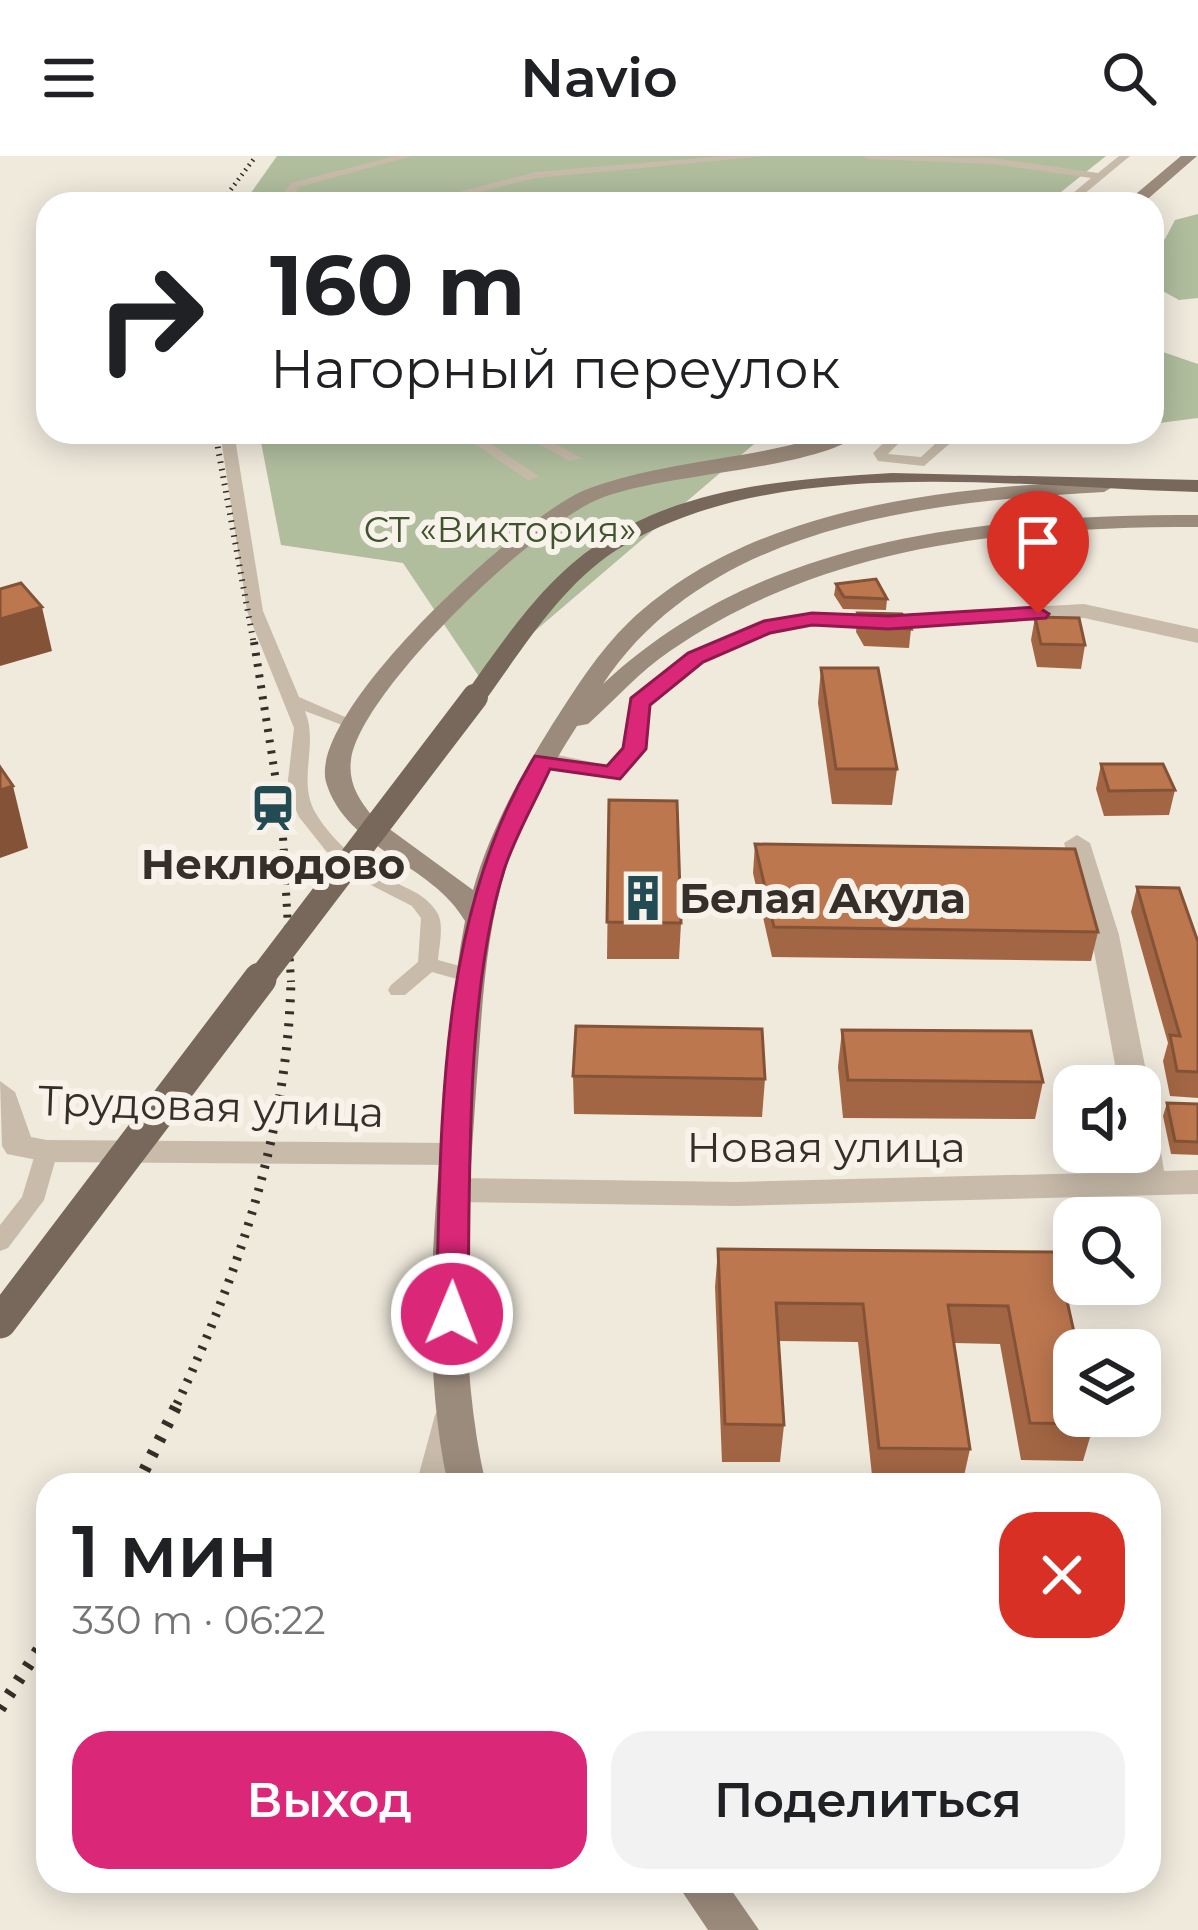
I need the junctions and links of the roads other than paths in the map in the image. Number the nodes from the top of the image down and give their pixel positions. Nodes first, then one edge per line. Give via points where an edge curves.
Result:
1 (407, 156) edge
2 (761, 156) edge
3 (868, 156) edge
4 (1125, 156) edge
5 (1190, 156) edge
6 (1100, 176) junction
7 (291, 192) edge
8 (467, 192) edge
9 (1080, 192) edge
10 (1146, 192) edge
11 (229, 444) edge
12 (482, 444) edge
13 (547, 444) edge
14 (819, 444) edge
15 (889, 444) edge
16 (943, 444) edge
17 (575, 458) dead end
18 (533, 477) dead end
19 (1104, 486) junction
20 (1198, 486) edge
21 (1198, 521) edge
22 (1198, 636) edge
23 (292, 700) junction
24 (350, 723) junction
25 (549, 750) junction
26 (1077, 843) dead end
27 (481, 924) junction
28 (428, 964) junction
29 (471, 976) junction
30 (398, 990) dead end
31 (1130, 1065) edge
32 (0, 1092) edge
33 (22, 1148) edge
34 (455, 1154) junction
35 (1148, 1173) edge
36 (1149, 1182) junction
37 (1198, 1182) edge
38 (455, 1190) junction
39 (0, 1242) edge
40 (0, 1322) edge
41 (453, 1397) junction
42 (432, 1473) edge
43 (464, 1473) edge
44 (707, 1893) edge
45 (736, 1930) edge

1 - 7 lane via 295,184
2 - 8 lane via 536,176
3 - 6 lane
4 - 6 lane
5 - 10 street
6 - 9 lane
11 - 23 lane via 255,611
12 - 18 lane
13 - 17 lane
14 - 24 street via 620,486 544,521
15 - 16 lane via 880,453 911,465
19 - 20 main road
19 - 25 street via 911,505 833,524 710,573 646,618 594,677
19 - 40 main road, bridge via 865,482 705,501 606,548 563,586 475,697
21 - 25 street via 1000,527 817,566 752,590 659,647
22 - 25 street via 1084,611 764,627 696,657 639,702 634,749 612,774
23 - 24 lane
23 - 28 lane via 303,728 296,789 308,817 368,876 419,902 430,919
24 - 27 street via 338,778 351,808 389,844 469,896
25 - 27 street via 492,870
26 - 31 street via 1105,934
27 - 29 street
28 - 29 lane
28 - 30 lane
29 - 34 street
32 - 33 street, Трудовая улица
33 - 34 street, Трудовая улица
33 - 39 lane via 33,1200
34 - 38 street
35 - 36 street
36 - 37 street, Новая улица
36 - 38 street, Новая улица via 736,1194
38 - 41 street
41 - 42 lane
41 - 43 street
44 - 45 street

